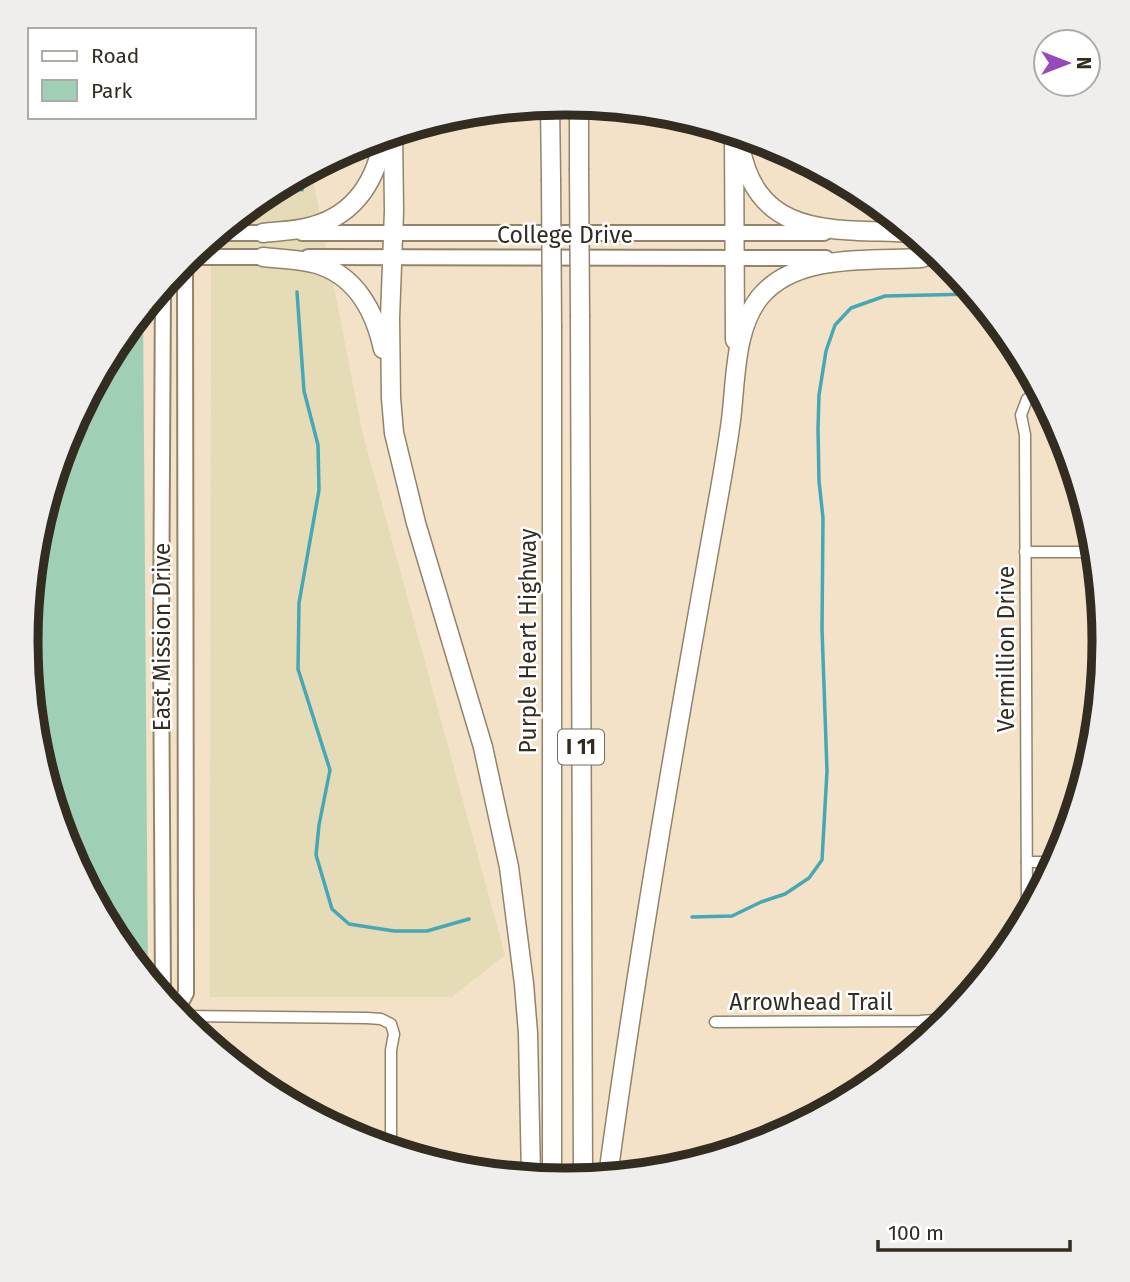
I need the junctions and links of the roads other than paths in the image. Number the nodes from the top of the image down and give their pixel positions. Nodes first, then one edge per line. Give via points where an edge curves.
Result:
1 (550, 115) edge
2 (579, 115) edge
3 (393, 143) edge
4 (736, 143) edge
5 (739, 144) edge
6 (380, 148) edge
7 (393, 232) junction
8 (733, 232) junction
9 (897, 232) edge
10 (232, 233) edge
11 (263, 233) junction
12 (898, 233) edge
13 (263, 257) junction
14 (392, 257) junction
15 (205, 258) edge
16 (733, 258) junction
17 (922, 258) junction
18 (926, 258) edge
19 (186, 276) edge
20 (163, 301) edge
21 (735, 393) junction
22 (1031, 397) edge
23 (391, 398) junction
24 (1025, 552) junction
25 (1083, 552) edge
26 (1027, 862) junction
27 (1042, 862) edge
28 (1027, 893) edge
29 (163, 981) edge
30 (182, 1001) edge
31 (196, 1016) edge
32 (929, 1020) edge
33 (715, 1022) dead end
34 (391, 1138) edge
35 (609, 1165) edge
36 (531, 1166) edge
37 (552, 1167) edge
38 (583, 1167) edge

1 - 37 highway, Purple Heart Highway / I 11, bridge
2 - 38 highway, I 11, bridge
3 - 7 highway
4 - 8 highway
5 - 9 highway via 754,186 785,216 820,228
6 - 11 highway via 368,186 329,220 312,227
7 - 8 street, College Drive
7 - 11 street, College Drive
7 - 14 highway
8 - 12 street, College Drive
8 - 16 highway
10 - 11 street, College Drive
13 - 14 street, College Drive
13 - 15 street, College Drive
13 - 23 highway via 315,264 340,275 359,292 377,322
14 - 16 street, College Drive
14 - 23 highway
16 - 17 street, College Drive
16 - 21 highway
17 - 18 street, College Drive
17 - 21 highway via 819,264 779,281 759,299 746,323
19 - 30 street, East Mission Drive via 186,993
20 - 29 street, East Mission Drive
21 - 35 highway
22 - 24 street, Vermillion Drive via 1021,415
23 - 36 highway via 402,471 483,747 509,867 528,1033
24 - 25 street
24 - 26 street, Vermillion Drive
26 - 27 street
26 - 28 street, Vermillion Drive
31 - 34 street via 367,1018 391,1024
32 - 33 street, Arrowhead Trail

